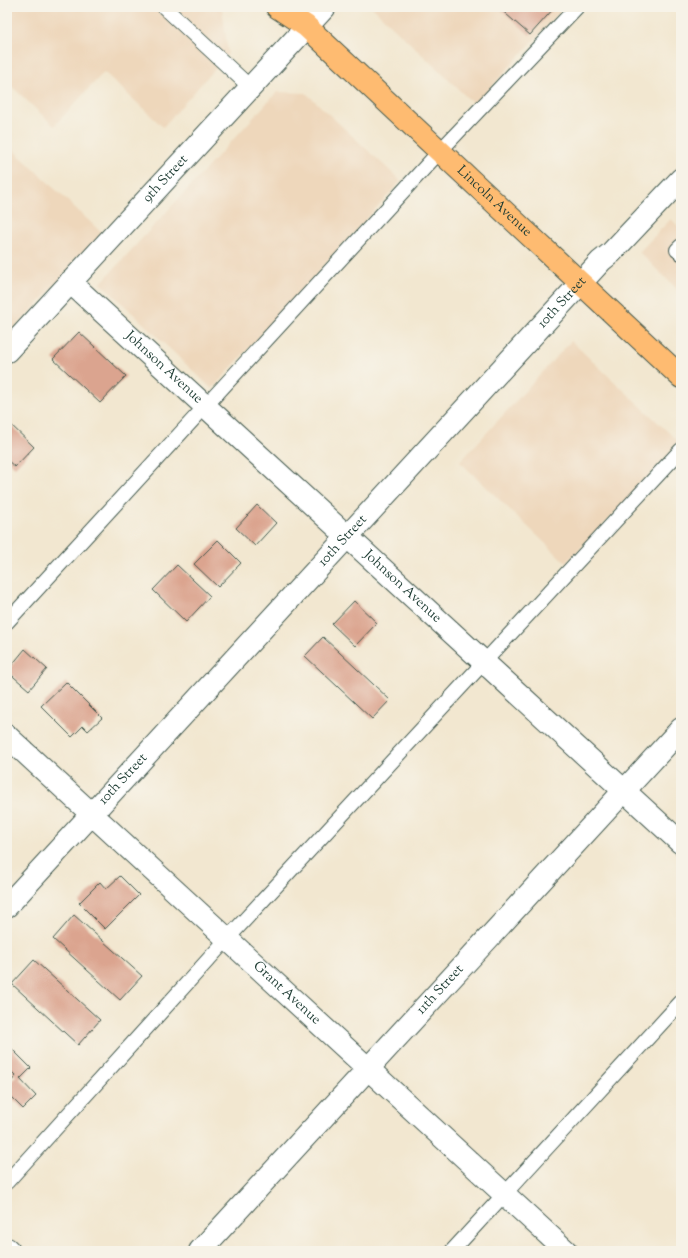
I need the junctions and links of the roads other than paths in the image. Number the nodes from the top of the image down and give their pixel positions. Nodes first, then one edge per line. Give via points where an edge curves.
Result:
1 (164, 7) edge
2 (277, 7) edge
3 (297, 7) edge
4 (325, 7) edge
5 (577, 7) edge
6 (306, 26) junction
7 (250, 87) junction
8 (440, 151) junction
9 (681, 179) edge
10 (681, 246) edge
11 (681, 253) edge
12 (70, 282) junction
13 (581, 283) junction
14 (7, 351) edge
15 (681, 377) edge
16 (205, 406) junction
17 (681, 450) edge
18 (347, 537) junction
19 (7, 622) edge
20 (485, 663) junction
21 (681, 729) edge
22 (7, 736) edge
23 (624, 791) junction
24 (92, 814) junction
25 (681, 843) edge
26 (7, 906) edge
27 (227, 939) junction
28 (681, 1002) edge
29 (368, 1069) junction
30 (7, 1182) edge
31 (504, 1194) junction
32 (200, 1251) edge
33 (452, 1251) edge
34 (566, 1251) edge

1 - 7 lane
2 - 6 main road, Lincoln Avenue
3 - 6 main road, Lincoln Avenue
4 - 6 street, 9th Street
5 - 8 lane
6 - 7 street, 9th Street
6 - 8 main road, Lincoln Avenue
7 - 12 street, 9th Street
8 - 13 main road, Lincoln Avenue
8 - 16 lane
9 - 13 street, 10th Street
10 - 11 lane via 677,250
12 - 14 street, 9th Street
12 - 16 street, Johnson Avenue
13 - 15 main road, Lincoln Avenue
13 - 18 street, 10th Street
16 - 18 street, Johnson Avenue
16 - 19 lane
17 - 20 lane
18 - 20 street, Johnson Avenue
18 - 24 street, 10th Street
20 - 23 street, Johnson Avenue
20 - 27 lane
21 - 23 street, 11th Street
22 - 24 street, Grant Avenue
23 - 25 street, Johnson Avenue
23 - 29 street, 11th Street
24 - 26 street, 10th Street
24 - 27 street, Grant Avenue
27 - 29 street, Grant Avenue
27 - 30 lane
28 - 31 lane
29 - 31 street, Grant Avenue
29 - 32 street, 11th Street
31 - 33 lane
31 - 34 street, Grant Avenue

